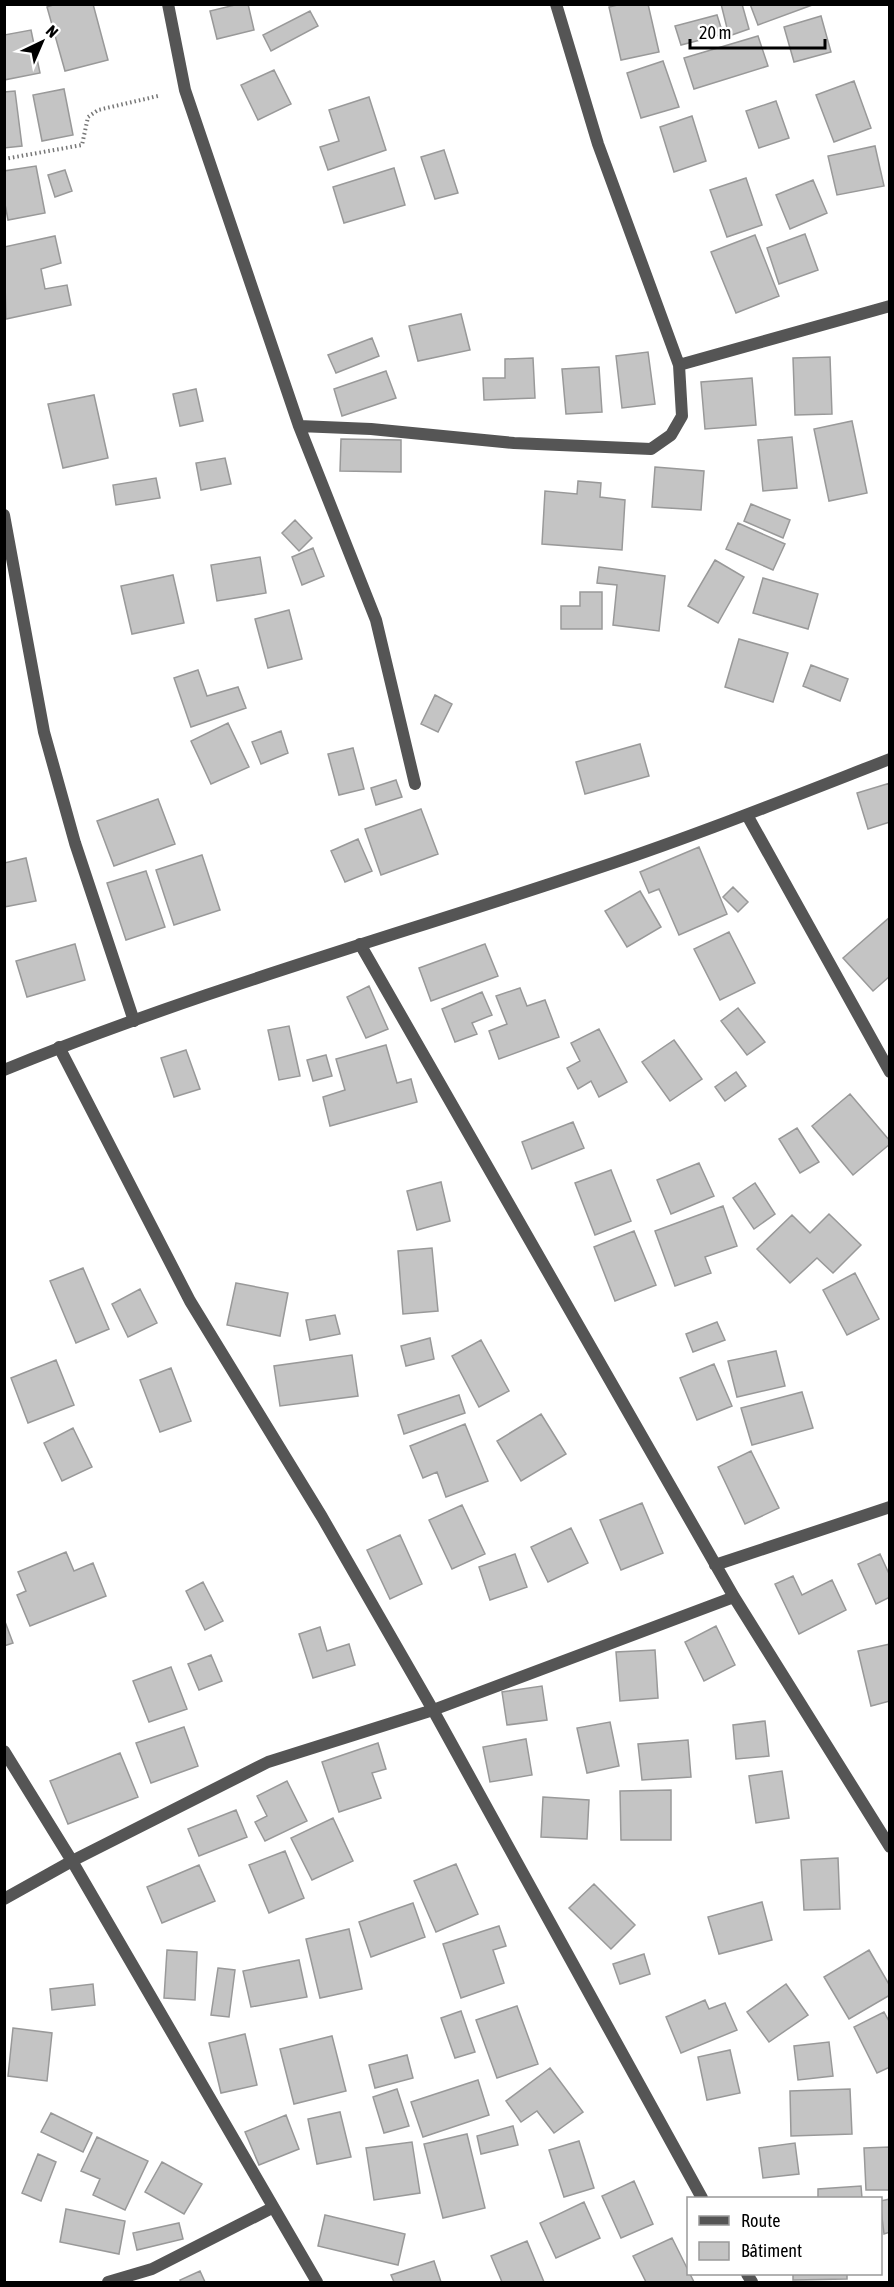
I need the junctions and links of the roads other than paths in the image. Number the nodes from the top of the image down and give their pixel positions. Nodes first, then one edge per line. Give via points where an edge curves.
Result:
1 (168, 4) edge
2 (556, 4) edge
3 (890, 306) edge
4 (679, 365) junction
5 (299, 426) junction
6 (4, 515) edge
7 (890, 759) edge
8 (416, 784) dead end
9 (747, 815) junction
10 (360, 944) junction
11 (134, 1020) junction
12 (59, 1047) junction
13 (4, 1070) edge
14 (890, 1072) edge
15 (890, 1507) edge
16 (716, 1565) junction
17 (734, 1597) junction
18 (433, 1710) junction
19 (4, 1751) edge
20 (890, 1847) edge
21 (72, 1861) junction
22 (4, 1899) edge
23 (701, 2197) edge
24 (272, 2208) junction
25 (108, 2283) edge
26 (317, 2283) edge

1 - 5 street via 185,90
2 - 4 street via 598,144
3 - 4 street
4 - 5 street via 682,416 671,435 651,449
5 - 8 street via 376,620
6 - 11 street via 44,732 75,843
7 - 9 street
9 - 10 street via 580,874
9 - 14 street
10 - 11 street
10 - 16 street
11 - 12 street
12 - 13 street
12 - 18 street via 190,1302 322,1517
15 - 16 street
16 - 17 street
17 - 18 street
17 - 20 street
18 - 21 street via 268,1762
18 - 23 street
19 - 21 street
21 - 22 street
21 - 24 street
24 - 25 street via 152,2270
24 - 26 street

